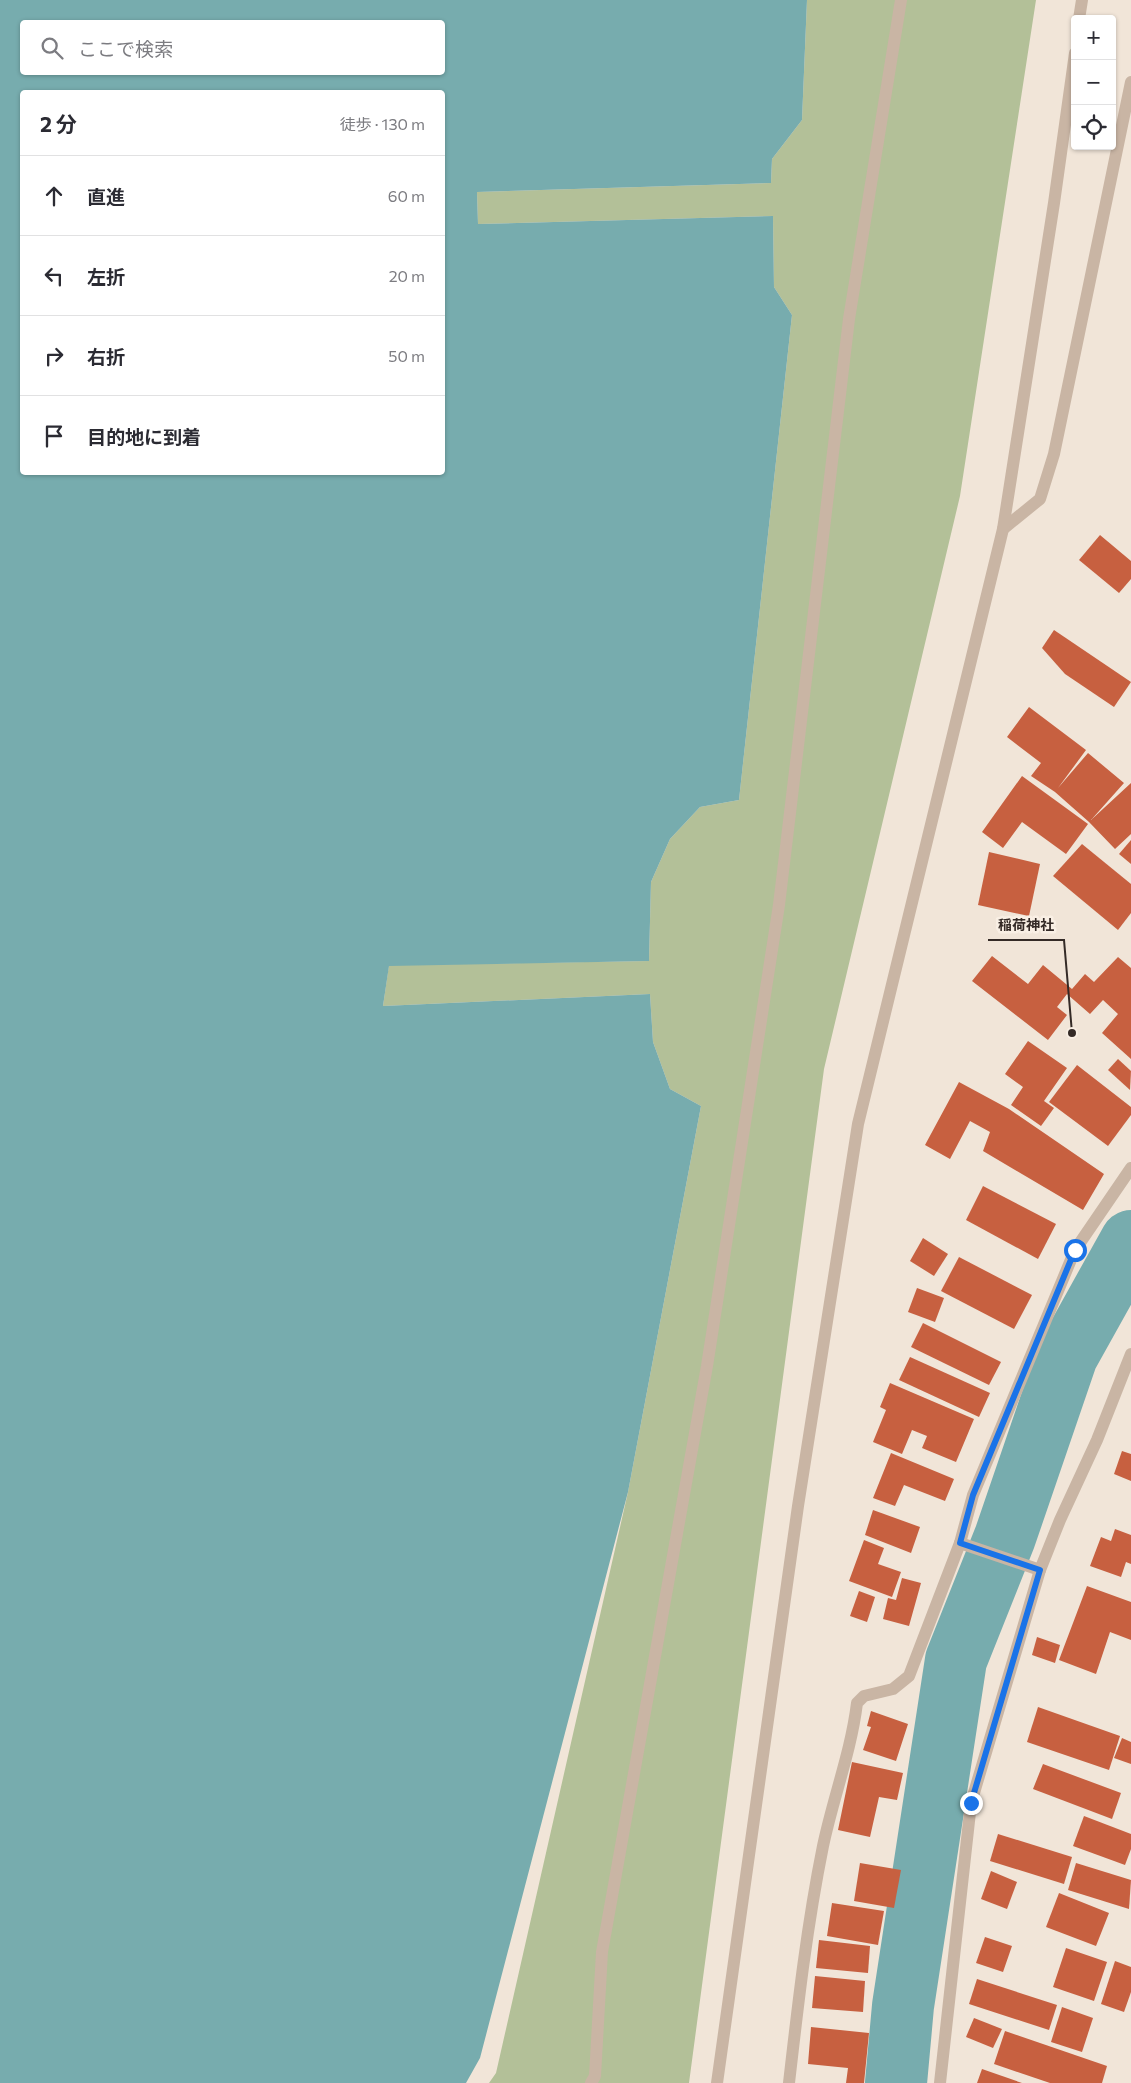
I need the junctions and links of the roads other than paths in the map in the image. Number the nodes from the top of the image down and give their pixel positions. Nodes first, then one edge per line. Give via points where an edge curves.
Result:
1 (901, 0) edge
2 (1082, 0) edge
3 (1080, 15) edge
4 (1074, 60) edge
5 (1131, 82) edge
6 (1004, 529) junction
7 (1131, 1168) edge
8 (1131, 1354) edge
9 (960, 1543) junction
10 (1040, 1570) junction
11 (591, 2083) edge
12 (717, 2083) edge
13 (789, 2083) edge
14 (940, 2083) edge

1 - 11 street via 849,319 779,905 707,1366 602,1952 595,2076
2 - 3 street
4 - 6 street
5 - 6 street via 1054,454 1040,499
6 - 12 street via 858,1124 798,1506
7 - 9 street via 1075,1250 973,1495
8 - 10 street
9 - 10 street
9 - 13 street via 908,1676 893,1689 864,1696 857,1702 854,1734 824,1845 803,1956
10 - 14 street via 971,1803

